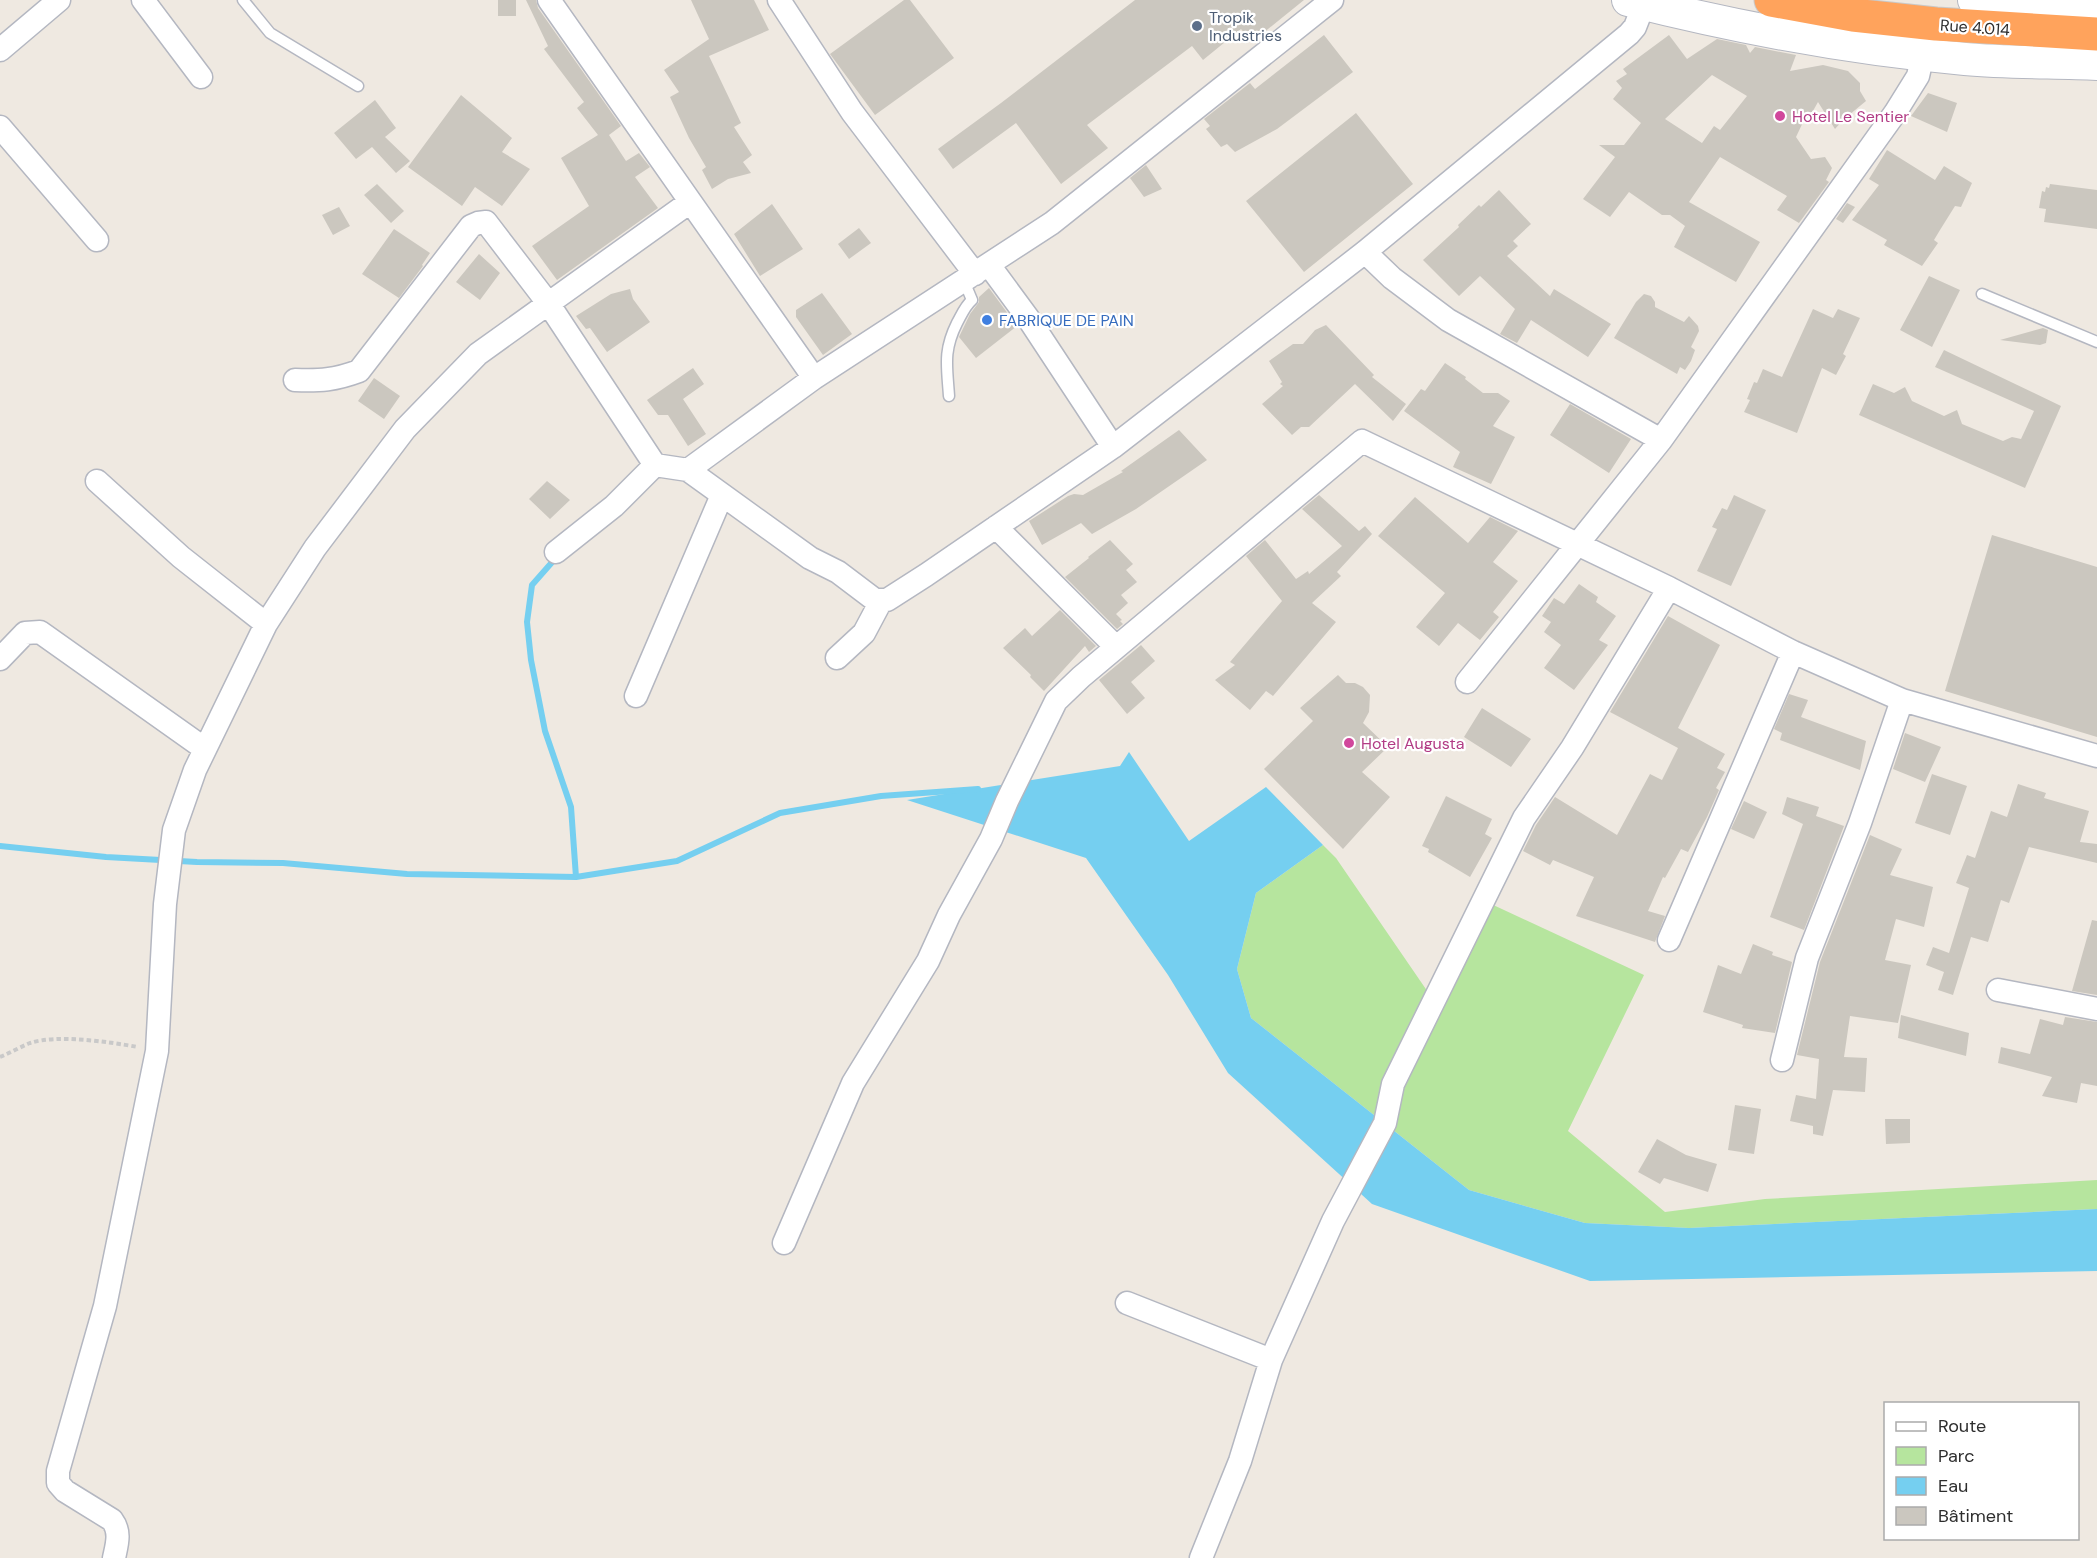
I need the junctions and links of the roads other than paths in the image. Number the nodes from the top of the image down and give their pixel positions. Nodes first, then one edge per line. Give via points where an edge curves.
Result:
1 (59, 0) edge
2 (143, 0) edge
3 (243, 0) edge
4 (549, 0) edge
5 (779, 0) edge
6 (1332, 0) edge
7 (1771, 0) edge
8 (1974, 0) edge
9 (1636, 2) edge
10 (2097, 7) edge
11 (2097, 34) edge
12 (0, 50) edge
13 (1923, 54) junction
14 (2097, 64) edge
15 (201, 77) dead end
16 (358, 86) dead end
17 (0, 127) edge
18 (690, 202) junction
19 (97, 240) dead end
20 (1365, 252) junction
21 (976, 274) junction
22 (1982, 294) dead end
23 (548, 303) junction
24 (2097, 342) edge
25 (814, 378) junction
26 (295, 380) dead end
27 (949, 396) dead end
28 (1661, 440) junction
29 (1113, 447) junction
30 (655, 465) junction
31 (688, 470) junction
32 (97, 481) dead end
33 (722, 495) junction
34 (996, 527) junction
35 (1577, 544) junction
36 (556, 552) dead end
37 (1669, 588) junction
38 (881, 601) junction
39 (266, 624) junction
40 (1116, 647) junction
41 (1793, 652) junction
42 (837, 658) dead end
43 (0, 659) edge
44 (1467, 682) dead end
45 (636, 696) dead end
46 (1902, 700) junction
47 (205, 749) junction
48 (2097, 756) edge
49 (1670, 940) dead end
50 (1998, 990) dead end
51 (2097, 1009) edge
52 (1782, 1060) dead end
53 (784, 1243) dead end
54 (1127, 1303) dead end
55 (1271, 1360) junction
56 (114, 1558) edge
57 (1200, 1558) edge

1 - 12 street
2 - 15 street
3 - 16 lane via 270,33
4 - 18 street
5 - 21 street via 852,112
6 - 21 street via 1052,223
7 - 11 highway, Rue 4.014 via 1853,15 1958,26
8 - 10 main road
9 - 13 main road via 1833,44
9 - 20 street via 1635,27 1629,34
13 - 14 main road
13 - 28 street via 1917,76 1895,113
17 - 19 street
18 - 23 street
18 - 25 street
20 - 28 street via 1392,278 1448,320
20 - 29 street
21 - 25 street
21 - 27 lane via 972,300 949,339
21 - 29 street via 1028,318
22 - 24 lane
23 - 26 street via 486,222 478,223 471,226 359,371 324,381
23 - 30 street
23 - 39 street via 478,354 405,429 315,548
25 - 31 street
28 - 35 street
29 - 34 street
30 - 31 street
30 - 36 street via 614,506
31 - 33 street
32 - 39 street via 181,557
33 - 38 street via 810,558
33 - 45 street
34 - 38 street via 926,576
34 - 40 street
35 - 37 street
35 - 40 street via 1362,441
35 - 44 street
37 - 41 street
37 - 55 street via 1572,748 1524,818 1393,1084 1386,1123 1333,1221
38 - 42 street via 864,633
39 - 47 street
40 - 53 street via 1056,701 992,839 928,961 853,1083
41 - 46 street
41 - 49 street
43 - 47 street via 25,633 40,632
46 - 48 street
46 - 52 street via 1860,823 1807,958
47 - 56 street via 174,830 165,904 157,1051 105,1306 57,1471 58,1483 65,1491 116,1526
50 - 51 street
54 - 55 street
55 - 57 street via 1240,1461

